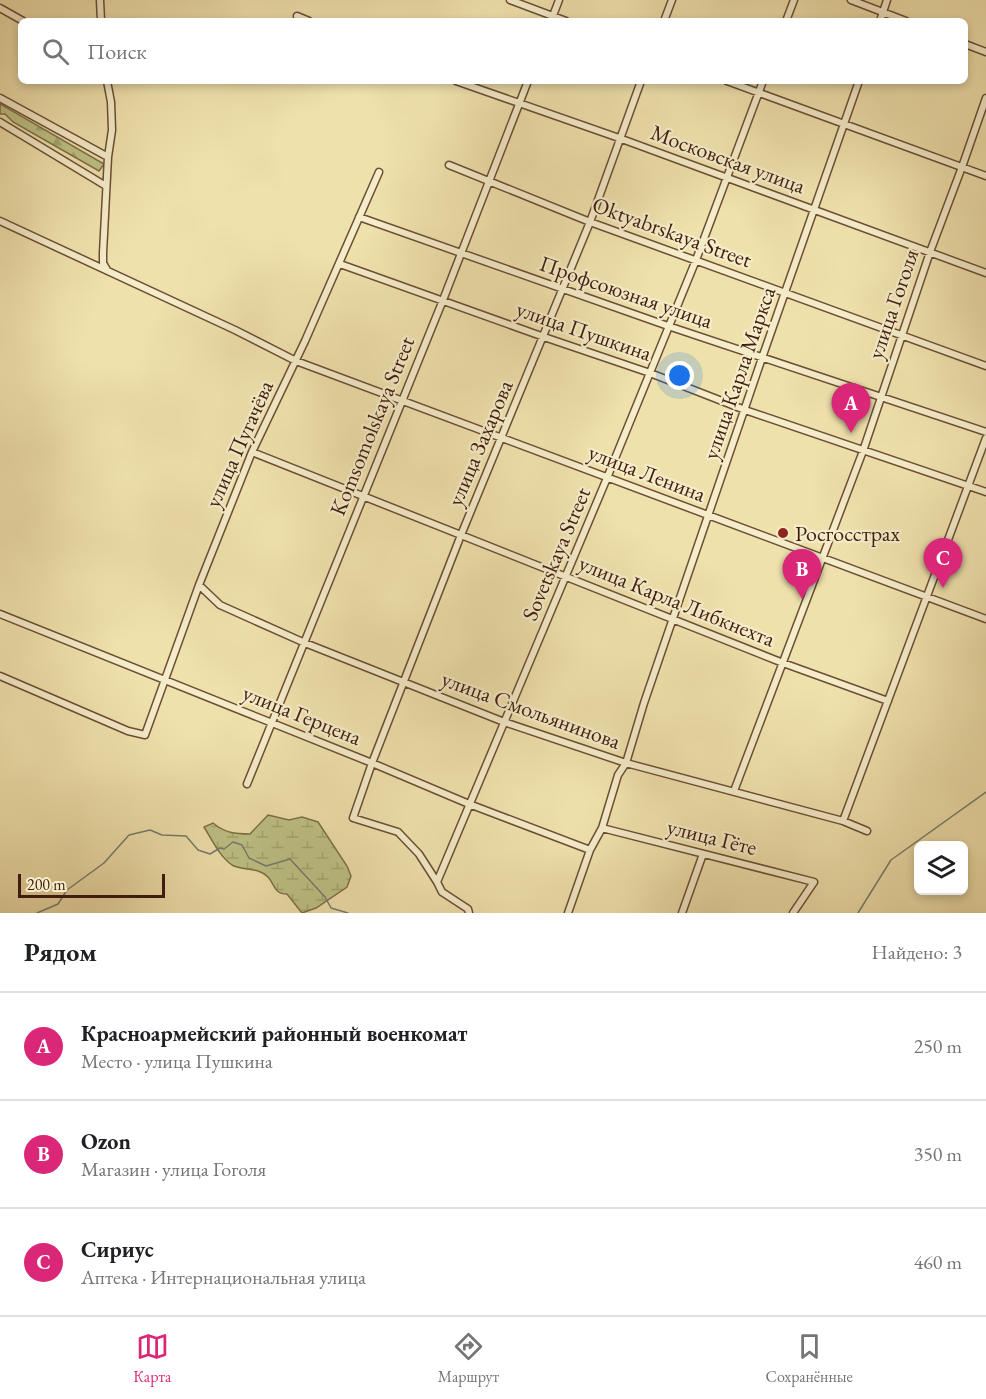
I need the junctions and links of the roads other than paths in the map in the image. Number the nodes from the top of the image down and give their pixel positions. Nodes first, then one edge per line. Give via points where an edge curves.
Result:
1 (100, 0) edge
2 (510, 0) edge
3 (559, 0) edge
4 (672, 0) edge
5 (794, 0) edge
6 (851, 0) edge
7 (887, 0) edge
8 (0, 8) edge
9 (883, 12) junction
10 (297, 16) dead end
11 (18, 18) edge
12 (101, 18) edge
13 (302, 18) edge
14 (550, 18) edge
15 (552, 18) edge
16 (665, 18) edge
17 (787, 18) edge
18 (881, 18) edge
19 (898, 18) edge
20 (968, 45) edge
21 (986, 52) edge
22 (108, 84) edge
23 (465, 84) edge
24 (527, 84) edge
25 (640, 84) edge
26 (736, 84) edge
27 (762, 84) edge
28 (858, 84) edge
29 (759, 92) junction
30 (0, 98) edge
31 (986, 98) edge
32 (519, 103) junction
33 (0, 122) edge
34 (844, 125) junction
35 (620, 138) junction
36 (108, 157) junction
37 (449, 165) dead end
38 (962, 167) junction
39 (379, 172) dead end
40 (986, 176) edge
41 (725, 178) junction
42 (489, 182) junction
43 (106, 186) junction
44 (815, 210) junction
45 (359, 217) junction
46 (0, 221) edge
47 (590, 222) junction
48 (930, 252) junction
49 (461, 254) junction
50 (696, 260) junction
51 (340, 264) junction
52 (108, 271) junction
53 (986, 273) edge
54 (561, 289) junction
55 (786, 293) junction
56 (443, 300) junction
57 (668, 326) junction
58 (902, 334) junction
59 (543, 337) junction
60 (762, 358) junction
61 (296, 361) junction
62 (986, 366) edge
63 (650, 373) junction
64 (880, 397) junction
65 (403, 400) junction
66 (745, 410) junction
67 (986, 432) edge
68 (503, 438) junction
69 (986, 438) edge
70 (863, 451) junction
71 (252, 452) junction
72 (607, 478) junction
73 (969, 487) junction
74 (986, 492) edge
75 (363, 497) junction
76 (710, 516) junction
77 (461, 535) junction
78 (822, 557) junction
79 (566, 577) junction
80 (199, 585) junction
81 (927, 598) junction
82 (0, 614) edge
83 (674, 618) junction
84 (986, 620) edge
85 (305, 643) junction
86 (783, 663) junction
87 (0, 676) edge
88 (166, 680) junction
89 (404, 682) junction
90 (888, 701) junction
91 (504, 722) junction
92 (273, 723) junction
93 (372, 763) junction
94 (626, 763) junction
95 (248, 784) dead end
96 (734, 791) junction
97 (469, 804) junction
98 (843, 821) junction
99 (602, 828) junction
100 (867, 831) dead end
101 (590, 850) junction
102 (703, 854) junction
103 (437, 882) junction
104 (469, 913) edge
105 (568, 913) edge
106 (682, 913) edge
107 (793, 913) edge

1 - 12 street
2 - 14 street
3 - 15 street
4 - 16 street
5 - 17 street
6 - 9 street
7 - 9 street
8 - 11 street
9 - 18 street
9 - 19 street
10 - 13 street
20 - 21 street
22 - 36 street via 112,130
23 - 32 street, Московская улица
24 - 32 street, Komsomolskaya Street
25 - 35 street, улица Захарова
26 - 29 street
27 - 29 street, Sovetskaya Street
28 - 34 street, улица Карла Маркса
29 - 34 street
29 - 41 street, Sovetskaya Street
30 - 36 street
31 - 38 street, улица Гоголя
32 - 35 street, Московская улица
32 - 42 street, Komsomolskaya Street
33 - 43 street
34 - 38 street
34 - 44 street, улица Карла Маркса
35 - 41 street, Московская улица
35 - 47 street, улица Захарова
36 - 43 street
37 - 42 street, Oktyabrskaya Street
38 - 40 street
38 - 48 street, улица Гоголя
39 - 45 street, улица Пугачёва
41 - 44 street, Московская улица
41 - 50 street, Sovetskaya Street
42 - 47 street, Oktyabrskaya Street
42 - 49 street, Komsomolskaya Street
43 - 52 street via 103,263
44 - 48 street, Московская улица
44 - 55 street, улица Карла Маркса
45 - 49 street, Профсоюзная улица
45 - 51 street, улица Пугачёва
46 - 52 street, улица Ленина
47 - 50 street, Oktyabrskaya Street
47 - 54 street, улица Захарова
48 - 53 street, Московская улица
48 - 58 street, улица Гоголя
49 - 54 street, Профсоюзная улица
49 - 56 street, Komsomolskaya Street
50 - 55 street, Oktyabrskaya Street
50 - 57 street, Sovetskaya Street
51 - 56 street, улица Пушкина
51 - 61 street, улица Пугачёва
52 - 61 street, улица Ленина
54 - 57 street, Профсоюзная улица
54 - 59 street, улица Захарова
55 - 58 street, Oktyabrskaya Street
55 - 60 street, улица Карла Маркса
56 - 59 street, улица Пушкина
56 - 65 street, Komsomolskaya Street
57 - 60 street, Профсоюзная улица
57 - 63 street, Sovetskaya Street
58 - 62 street, Oktyabrskaya Street
58 - 64 street, улица Гоголя
59 - 63 street, улица Пушкина
59 - 68 street, улица Захарова
60 - 64 street, Профсоюзная улица
60 - 66 street, улица Карла Маркса
61 - 65 street, улица Ленина
61 - 71 street, улица Пугачёва
63 - 66 street, улица Пушкина
63 - 72 street, Sovetskaya Street
64 - 67 street, Профсоюзная улица
64 - 70 street, улица Гоголя
65 - 68 street, улица Ленина
65 - 75 street, Komsomolskaya Street
66 - 70 street, улица Пушкина
66 - 76 street, улица Карла Маркса
68 - 72 street, улица Ленина
68 - 77 street, улица Захарова
69 - 73 street
70 - 73 street, улица Пушкина
70 - 78 street, улица Гоголя
71 - 75 street, улица Карла Либкнехта
71 - 80 street, улица Пугачёва
72 - 76 street, улица Ленина
72 - 79 street, Sovetskaya Street
73 - 74 street, улица Пушкина
73 - 81 street
75 - 77 street, улица Карла Либкнехта
75 - 85 street, Komsomolskaya Street
76 - 78 street, улица Ленина
76 - 83 street, улица Карла Маркса
77 - 79 street, улица Карла Либкнехта
77 - 89 street, улица Захарова
78 - 81 street, улица Ленина
78 - 86 street, улица Гоголя
79 - 83 street, улица Карла Либкнехта
79 - 91 street, Sovetskaya Street
80 - 85 street, улица Смольянинова via 220,605
80 - 88 street, улица Пугачёва
81 - 84 street, улица Ленина
81 - 90 street
82 - 88 street, улица Герцена
83 - 86 street, улица Карла Либкнехта
83 - 94 street, улица Карла Маркса
85 - 89 street, улица Смольянинова
85 - 92 street, Komsomolskaya Street
86 - 90 street, улица Карла Либкнехта
86 - 96 street, улица Гоголя
87 - 88 street, улица Пугачёва via 144,735
88 - 92 street, улица Герцена
89 - 91 street, улица Смольянинова
89 - 93 street, улица Захарова
90 - 98 street
91 - 94 street, улица Смольянинова
91 - 97 street, Sovetskaya Street
92 - 93 street, улица Герцена
92 - 95 street, Komsomolskaya Street
93 - 97 street, улица Герцена
93 - 103 street, улица Захарова via 353,818 398,832 419,854
94 - 96 street, улица Смольянинова
94 - 99 street, улица Карла Маркса via 618,775
96 - 98 street, улица Смольянинова
97 - 101 street, улица Герцена
97 - 103 street, Sovetskaya Street
98 - 100 street, улица Смольянинова
99 - 101 street, улица Карла Маркса
99 - 102 street, улица Гёте
101 - 105 street, улица Карла Маркса
102 - 106 street
102 - 107 street, улица Гёте via 814,882
103 - 104 street via 442,892

